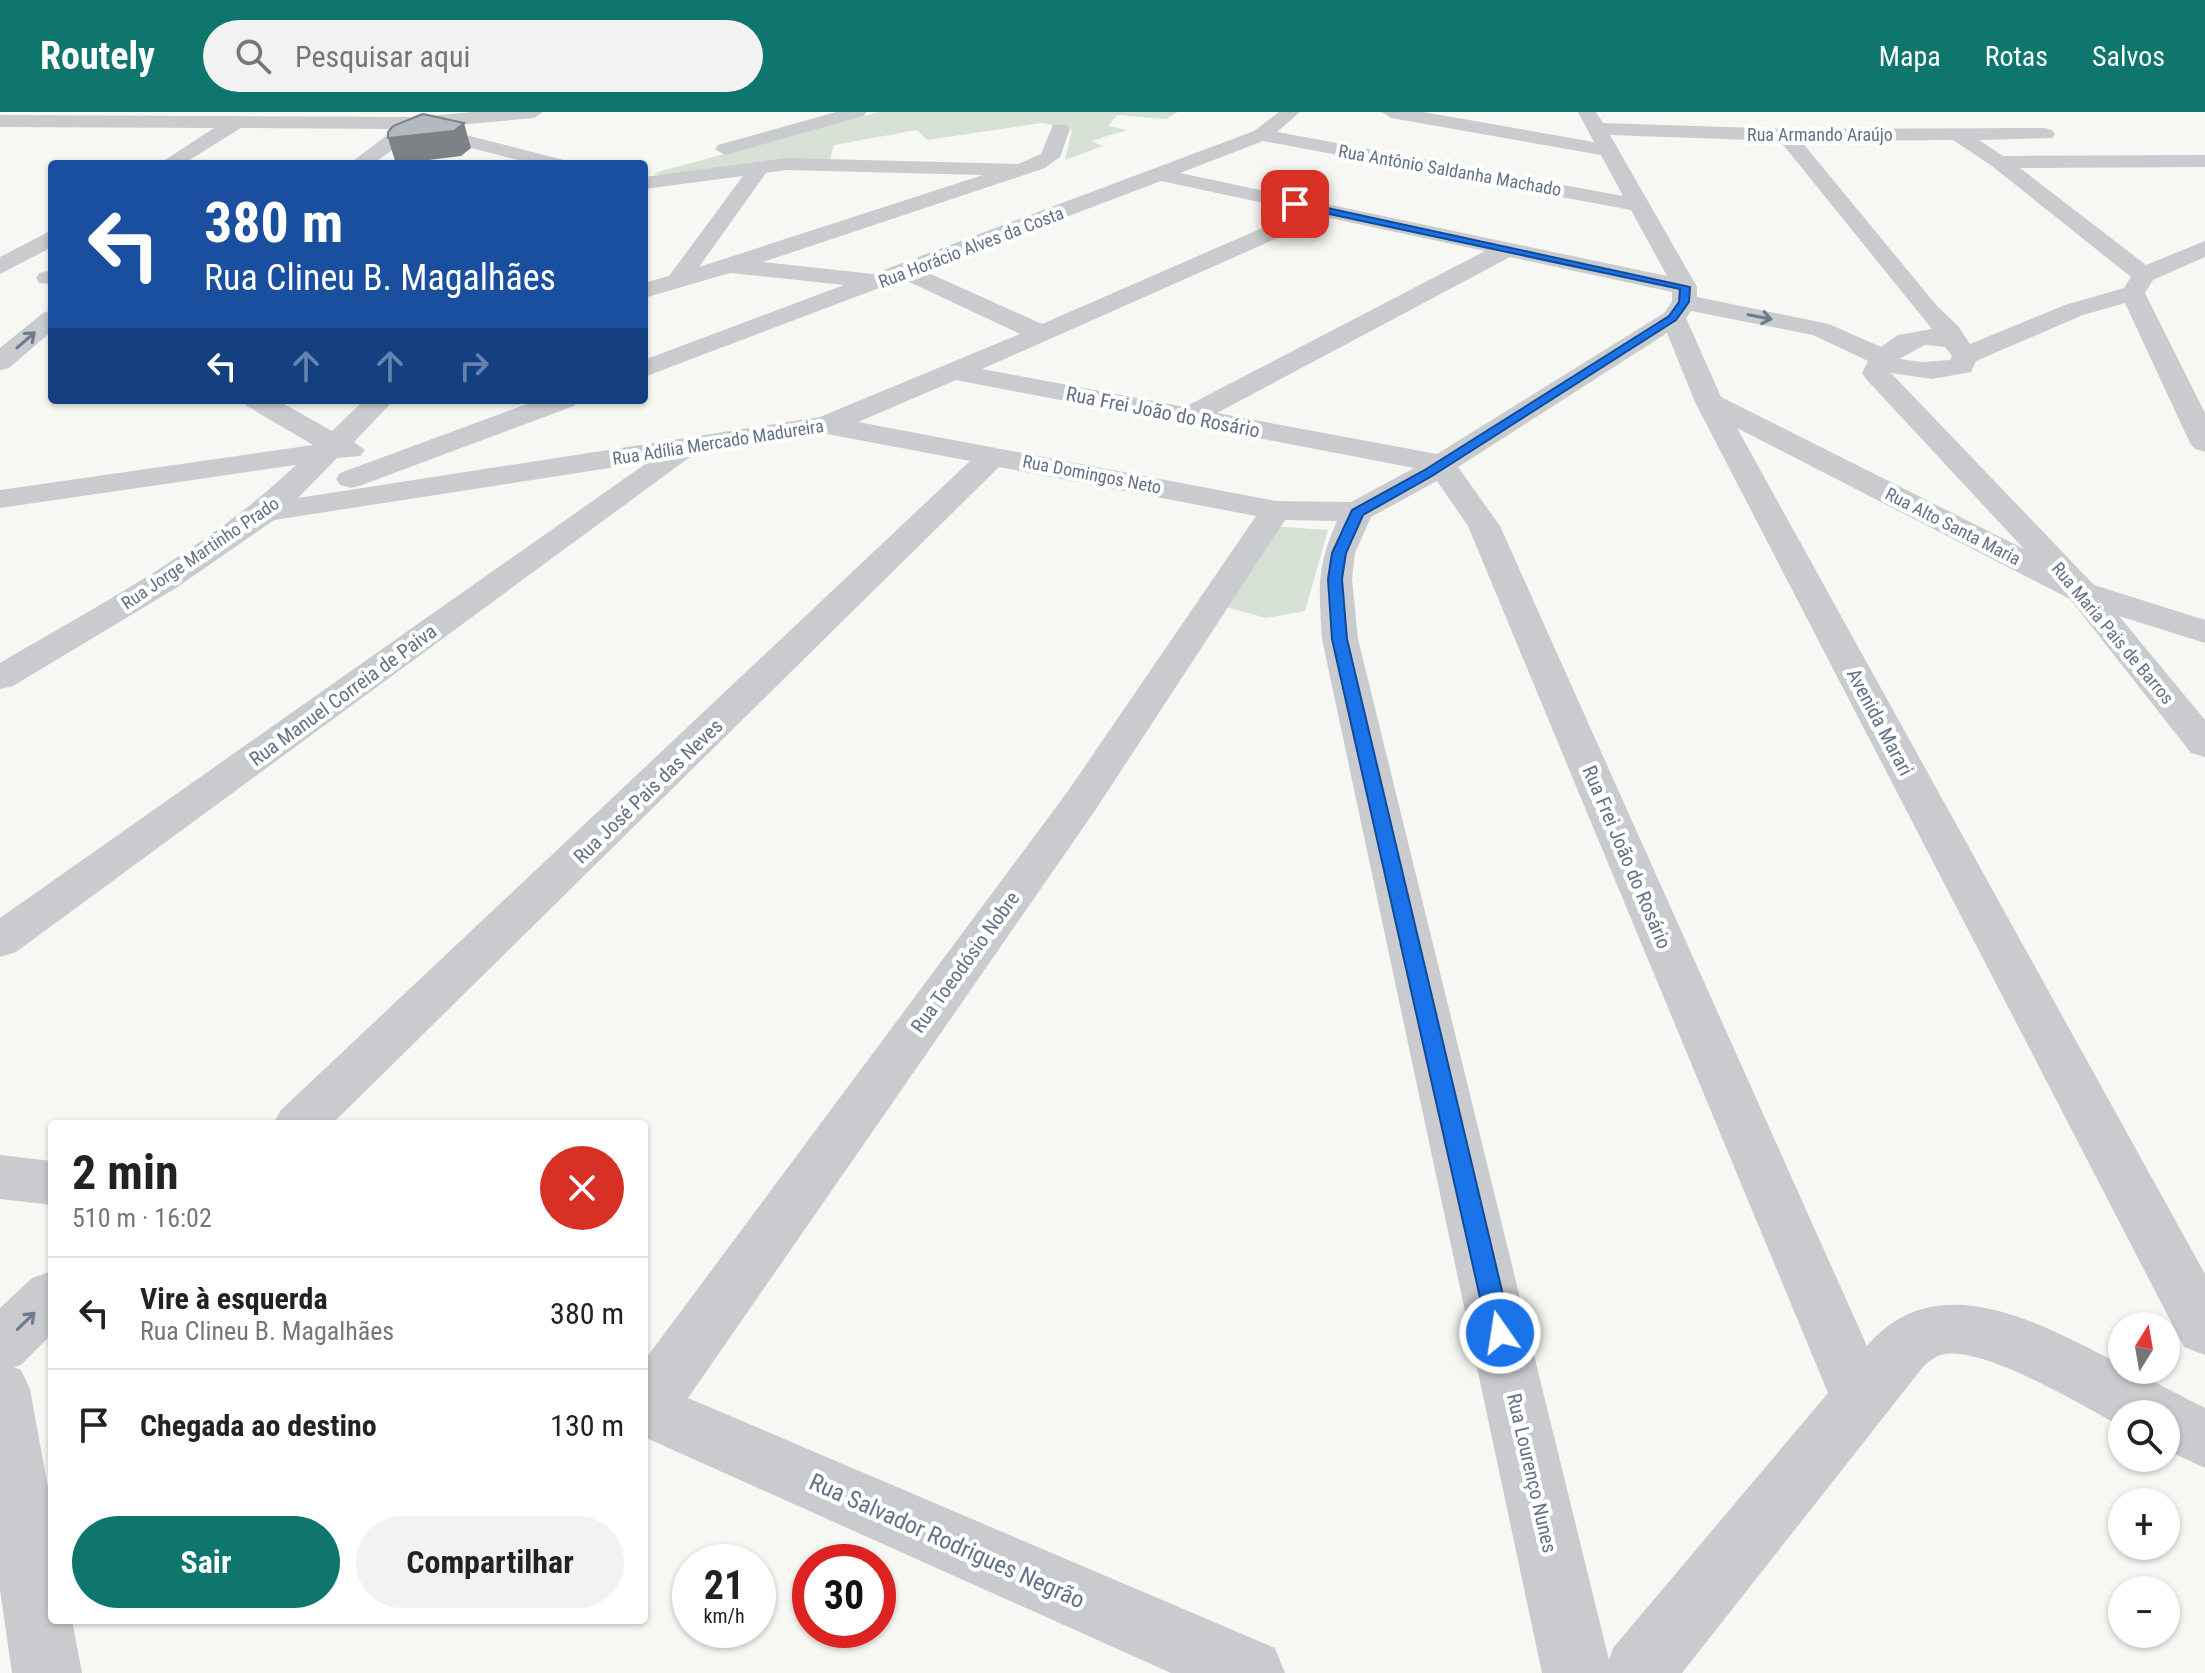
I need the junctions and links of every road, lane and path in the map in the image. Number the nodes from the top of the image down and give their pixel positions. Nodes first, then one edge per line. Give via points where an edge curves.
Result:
1 (91, 112) edge
2 (534, 112) edge
3 (857, 112) edge
4 (1291, 112) edge
5 (1391, 112) edge
6 (2009, 112) edge
7 (244, 117) edge
8 (0, 121) edge
9 (418, 121) edge
10 (72, 122) junction
11 (1792, 127) junction
12 (1060, 129) dead end
13 (1597, 130) edge
14 (1957, 134) junction
15 (2045, 134) junction
16 (1261, 135) junction
17 (175, 160) edge
18 (364, 160) edge
19 (544, 160) edge
20 (2089, 161) junction
21 (2205, 161) edge
22 (1999, 162) junction
23 (761, 165) junction
24 (648, 170) edge
25 (1021, 170) junction
26 (1161, 175) junction
27 (648, 182) edge
28 (1639, 205) junction
29 (1322, 210) junction
30 (48, 239) edge
31 (2205, 248) edge
32 (1505, 250) junction
33 (1, 266) edge
34 (729, 266) junction
35 (905, 271) junction
36 (48, 278) edge
37 (679, 279) junction
38 (880, 281) junction
39 (2138, 284) junction
40 (648, 290) edge
41 (1680, 302) junction
42 (48, 321) edge
43 (1042, 334) junction
44 (1943, 337) junction
45 (1885, 360) junction
46 (0, 362) edge
47 (648, 368) edge
48 (954, 372) junction
49 (1938, 372) junction
50 (1709, 402) junction
51 (263, 404) edge
52 (376, 404) edge
53 (553, 404) edge
54 (1188, 417) junction
55 (1920, 419) junction
56 (827, 425) junction
57 (2201, 428) edge
58 (332, 448) junction
59 (686, 448) junction
60 (994, 455) junction
61 (395, 464) junction
62 (1440, 464) junction
63 (448, 484) junction
64 (0, 499) edge
65 (271, 508) junction
66 (1276, 510) junction
67 (1357, 512) junction
68 (2082, 592) junction
69 (2205, 632) edge
70 (0, 678) edge
71 (2205, 745) edge
72 (0, 941) edge
73 (303, 1120) edge
74 (0, 1177) edge
75 (48, 1183) edge
76 (48, 1300) edge
77 (2205, 1329) edge
78 (0, 1346) edge
79 (0, 1389) edge
80 (1861, 1399) junction
81 (2127, 1400) edge
82 (648, 1402) edge
83 (648, 1410) edge
84 (2180, 1426) edge
85 (2205, 1439) edge
86 (47, 1673) edge
87 (1250, 1673) edge
88 (1577, 1673) edge
89 (1638, 1673) edge

1 - 10 street
2 - 9 street
3 - 24 street
4 - 16 street, Rua Horácio Alves da Costa
5 - 13 street, Rua Armando Araújo
6 - 15 street
7 - 9 street
7 - 10 street
7 - 17 street
8 - 10 street
9 - 18 street
9 - 19 street
11 - 13 street, Rua Armando Araújo
11 - 14 street, Rua Armando Araújo via 1820,135
11 - 44 street
12 - 25 street via 1050,157
13 - 28 street, Avenida Marari
14 - 15 street, Rua Armando Araújo
14 - 22 street
15 - 20 street
16 - 26 street, Rua Horácio Alves da Costa
16 - 28 street, Rua Antônio Saldanha Machado
20 - 21 street
20 - 22 street
22 - 39 street
23 - 25 street
23 - 27 street
23 - 37 street
25 - 34 street
26 - 29 street
26 - 35 street, Rua Horácio Alves da Costa
28 - 41 street, Avenida Marari
29 - 32 street
29 - 43 street, Rua Adília Mercado Madureira
30 - 33 street
31 - 39 street
32 - 41 street
32 - 54 street
33 - 36 street
34 - 37 street
34 - 38 street
35 - 38 street, Rua Horácio Alves da Costa
35 - 43 street
37 - 40 street
38 - 47 street, Rua Horácio Alves da Costa
39 - 44 street via 2023,331
39 - 57 street
41 -> 45 street via 1820,329
41 - 50 street, Avenida Marari
41 - 62 street
46 -> 42 street
43 - 48 street, Rua Adília Mercado Madureira
44 - 45 street via 1902,340
44 - 49 street via 1961,366
45 - 49 street
45 - 55 street, Rua Maria Pais de Barros via 1876,373
48 - 54 street, Rua Frei João do Rosário
48 - 56 street, Rua Adília Mercado Madureira
49 - 55 street via 1919,390
50 - 68 street, Rua Alto Santa Maria
50 - 77 street, Avenida Marari
51 - 58 street
52 - 58 street, Rua Jorge Martinho Prado
53 - 61 street
54 - 62 street, Rua Frei João do Rosário
55 - 68 street, Rua Maria Pais de Barros
56 - 59 street, Rua Adília Mercado Madureira
56 - 60 street, Rua Domingos Neto
58 - 61 street
58 - 64 street
58 - 65 street, Rua Jorge Martinho Prado
59 - 63 street, Rua Adília Mercado Madureira
59 - 72 street, Rua Manuel Correia de Paiva
60 - 66 street, Rua Domingos Neto
60 - 73 street, Rua José Pais das Neves
61 - 63 street
61 - 65 street
62 - 67 street
62 - 80 street, Rua Frei João do Rosário via 1484,526
63 - 65 street, Rua Adília Mercado Madureira
65 - 70 street, Rua Jorge Martinho Prado via 164,581
66 - 67 street, Rua Domingos Neto
66 - 82 street, Rua Toeodósio Nobre via 1082,800
67 - 88 street, Rua Lourenço Nunes via 1339,553 1335,579 1340,639
68 - 69 street, Rua Alto Santa Maria
68 - 71 street, Rua Maria Pais de Barros
74 - 75 street
78 -> 76 street
79 - 86 street
80 - 81 street via 1902,1348 1929,1331 1959,1328 1995,1335
80 - 89 street
83 - 87 street, Rua Salvador Rodrigues Negrão
84 - 85 street

